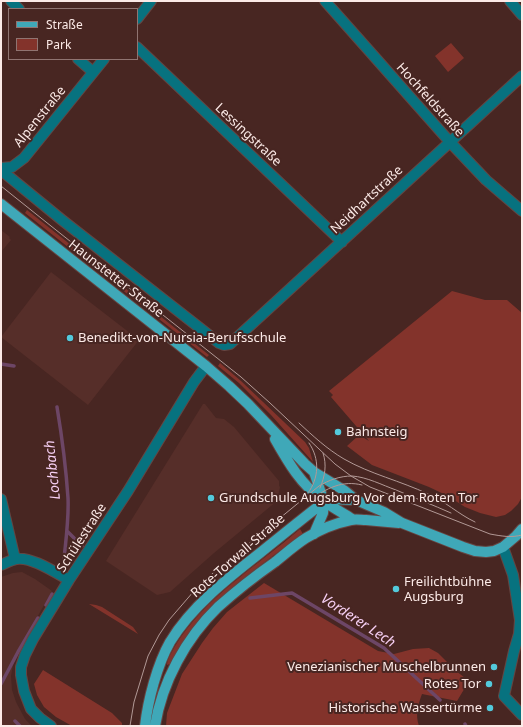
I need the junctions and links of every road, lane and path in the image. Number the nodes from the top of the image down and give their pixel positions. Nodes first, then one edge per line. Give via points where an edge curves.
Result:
1 (151, 1) edge
2 (324, 1) edge
3 (510, 1) edge
4 (522, 15) edge
5 (138, 18) edge
6 (138, 49) edge
7 (79, 60) edge
8 (103, 60) edge
9 (93, 72) junction
10 (522, 76) edge
11 (450, 142) junction
12 (1, 169) edge
13 (1, 204) edge
14 (522, 211) edge
15 (342, 242) junction
16 (230, 344) joint
17 (206, 366) junction
18 (266, 424) junction
19 (314, 472) junction
20 (1, 499) edge
21 (356, 500) junction
22 (324, 502) junction
23 (352, 519) junction
24 (402, 523) junction
25 (522, 529) edge
26 (314, 534) junction
27 (503, 547) junction
28 (15, 559) junction
29 (1, 565) edge
30 (69, 580) junction
31 (521, 619) edge
32 (521, 713) edge
33 (51, 726) edge
34 (145, 726) edge
35 (155, 726) edge

1 - 5 street
2 - 11 street, Hochfeldstraße
3 - 4 street
6 - 15 street, Lessingstraße
7 - 9 street
8 - 9 street, Alpenstraße
9 - 12 street, Alpenstraße via 24,158 12,167
10 - 11 street, Neidhartstraße
11 - 14 street, Hochfeldstraße via 486,180
11 - 15 street, Neidhartstraße
12 - 16 street, Haunstetter Straße via 218,343
13 - 17 main road, Haunstetter Straße
15 - 16 street, Neidhartstraße
17 - 18 main road, Haunstetter Straße
17 - 30 street, Schülestraße
18 - 19 main road, Haunstetter Straße
18 - 22 main road, Haunstetter Straße via 293,470
19 - 21 main road, Haunstetter Straße via 345,490
19 - 22 main road, Haunstetter Straße
20 - 28 street
21 - 22 main road, Rote-Torwall-Straße via 332,499
21 - 24 main road, Rote-Torwall-Straße
22 - 23 main road, Rote-Torwall-Straße
22 - 26 main road via 323,513
22 - 34 main road, Rote-Torwall-Straße via 226,581 184,623 170,642 161,661
23 - 24 main road, Rote-Torwall-Straße
23 - 26 main road, Rote-Torwall-Straße
24 - 27 main road, Rote-Torwall-Straße via 475,551 486,552
25 - 27 main road
26 - 35 main road, Rote-Torwall-Straße via 235,592 205,621 172,672 162,696
27 - 31 street via 513,575
28 - 29 street
28 - 30 street via 40,564
30 - 33 street, Schülestraße via 33,639 21,667 22,687 31,708
31 - 32 street via 504,696

